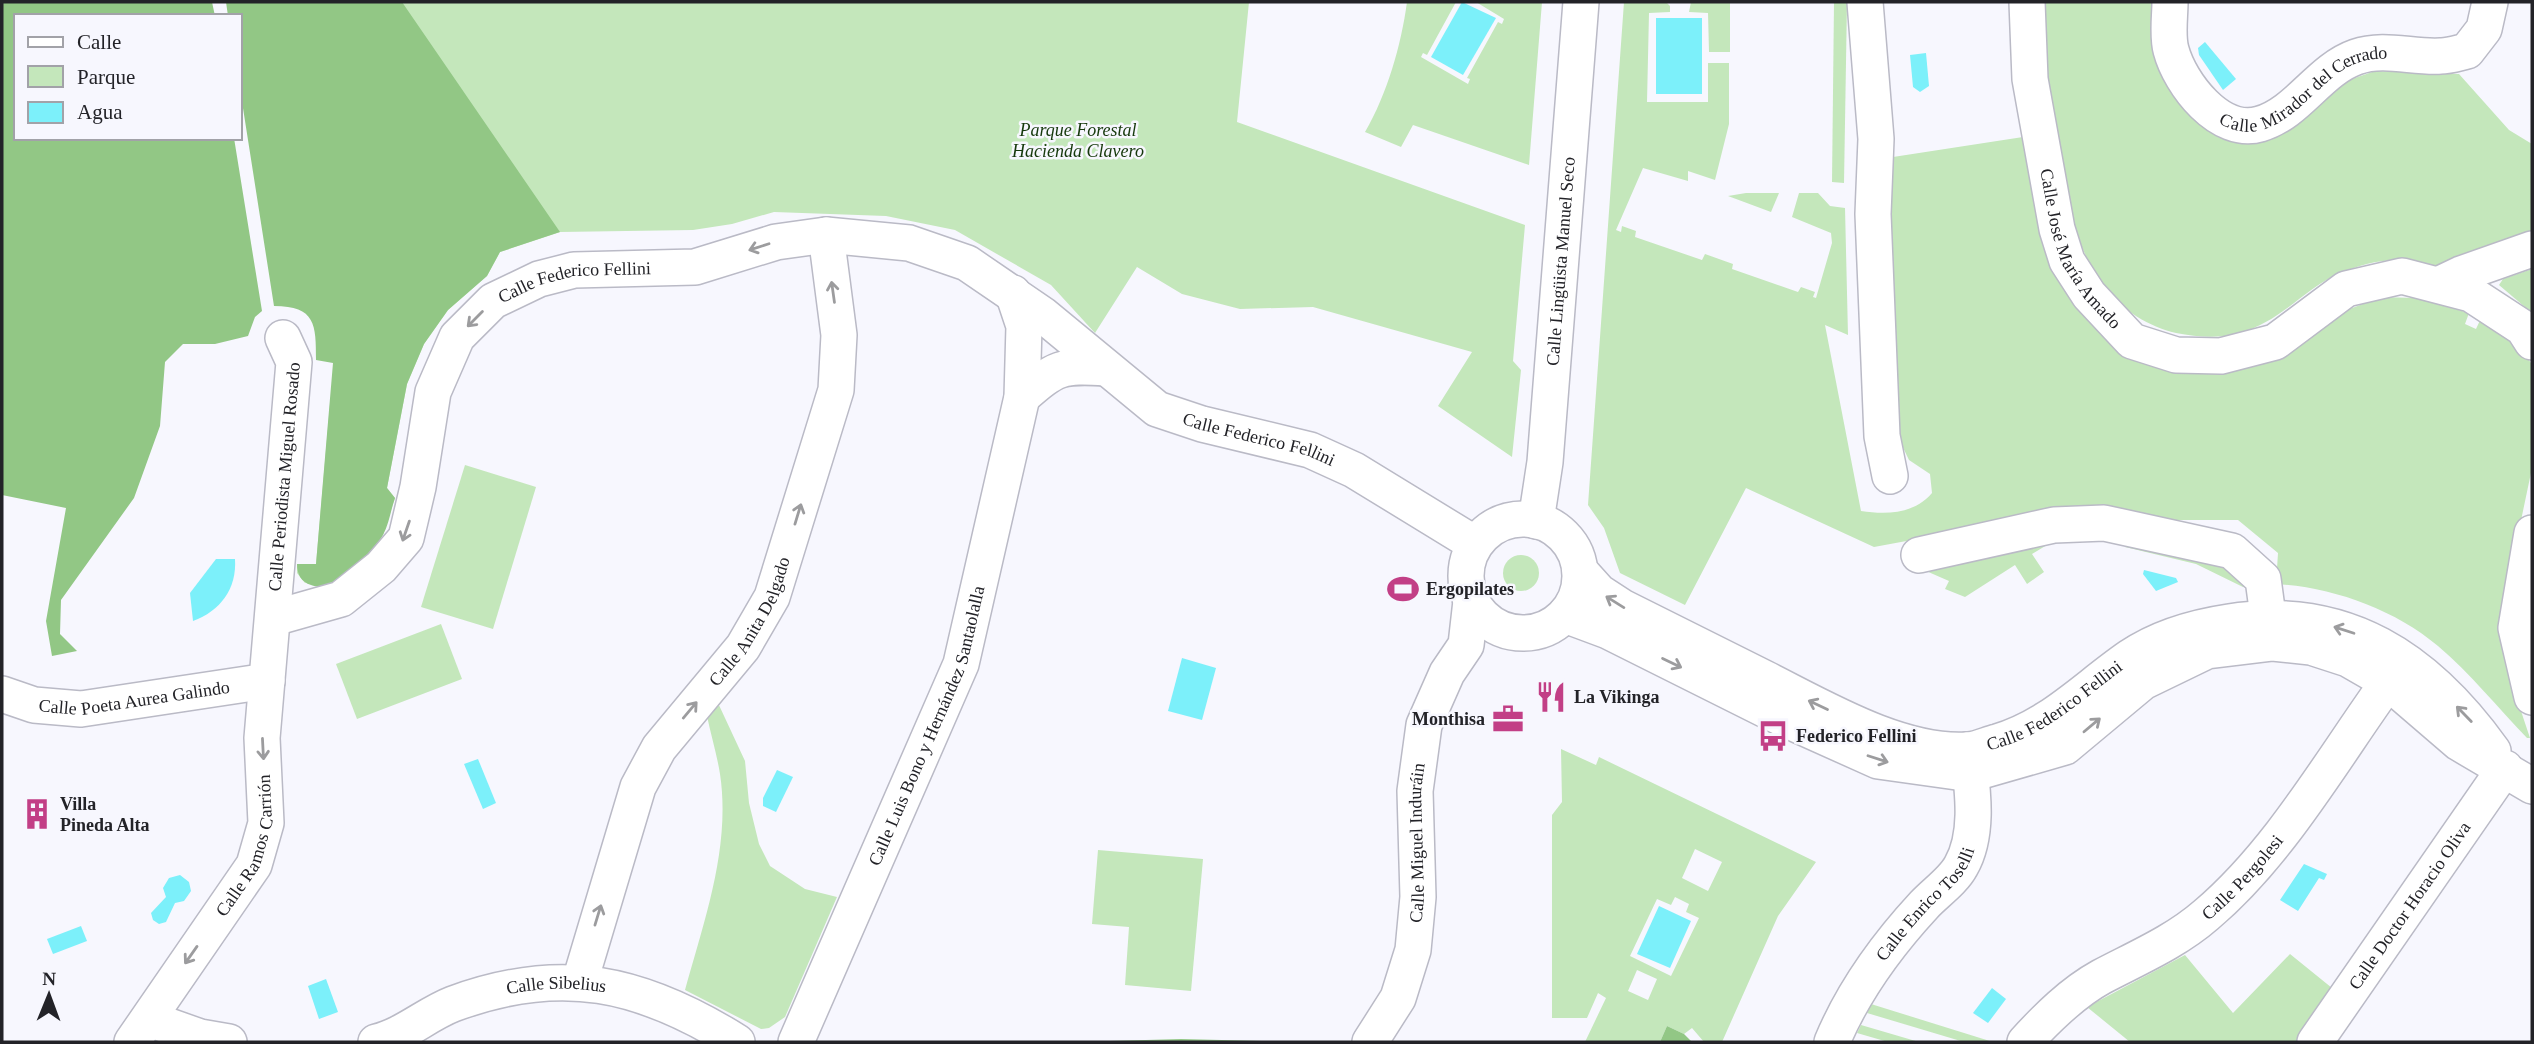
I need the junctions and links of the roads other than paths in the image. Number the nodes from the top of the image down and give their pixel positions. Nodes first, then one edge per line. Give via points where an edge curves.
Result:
1 (1581, 2) edge
2 (1865, 2) edge
3 (2027, 2) edge
4 (2170, 2) edge
5 (2490, 2) edge
6 (826, 235) junction
7 (2532, 249) edge
8 (2440, 284) junction
9 (1013, 293) junction
10 (1056, 326) junction
11 (282, 338) dead end
12 (2532, 342) edge
13 (1024, 359) junction
14 (1106, 368) junction
15 (1022, 397) junction
16 (1890, 476) dead end
17 (1536, 521) junction
18 (2532, 533) edge
19 (1475, 544) junction
20 (1919, 555) dead end
21 (1581, 572) junction
22 (1471, 601) junction
23 (1565, 615) junction
24 (2268, 616) junction
25 (274, 618) junction
26 (1510, 632) junction
27 (1466, 645) junction
28 (2397, 670) junction
29 (267, 681) junction
30 (2, 694) edge
31 (2532, 697) edge
32 (1969, 762) junction
33 (2519, 777) edge
34 (580, 981) junction
35 (141, 1031) edge
36 (229, 1042) edge
37 (376, 1042) edge
38 (737, 1042) edge
39 (796, 1042) edge
40 (1370, 1042) edge
41 (1832, 1042) edge
42 (2025, 1042) edge
43 (2315, 1042) edge

1 - 17 street, Calle Lingüista Manuel Seco via 1545,462
2 - 16 street via 1876,139 1873,214 1882,436
3 - 8 street, Calle José María Amado via 2030,79 2057,229 2067,261 2090,295 2132,341 2176,355 2221,356 2275,342 2346,289 2402,276
4 - 5 street, Calle Mirador del Cerrado via 2170,48 2191,92 2225,121 2260,124 2356,57 2398,52 2440,56 2467,51 2484,29
6 - 9 street, Calle Federico Fellini via 909,243 967,263
6 -> 25 street, Calle Federico Fellini via 776,242 695,267 574,270 539,279 493,300 457,337 433,392 406,538 381,567 341,599
34 -> 6 street, Calle Anita Delgado via 638,787 659,748 743,647 772,597 836,390 839,335
7 - 8 street
8 - 12 street, Calle José María Amado via 2471,294 2523,328
9 - 10 street, Calle Federico Fellini
9 - 13 street, Calle Luis Bono y Hernández Santaolalla via 1024,326
10 - 13 street
10 - 14 street, Calle Federico Fellini
10 - 15 street, Calle Luis Bono y Hernández Santaolalla
11 - 25 street, Calle Periodista Miguel Rosado via 294,362
13 - 15 street, Calle Luis Bono y Hernández Santaolalla
14 - 15 street via 1073,366 1050,372
14 - 19 street, Calle Federico Fellini via 1157,409 1310,450 1354,470
15 - 39 street, Calle Luis Bono y Hernández Santaolalla via 961,664
17 - 19 street via 1514,519 1500,524
17 - 21 street via 1558,530 1569,542
18 - 31 street via 2516,628
19 - 22 street via 1465,574
20 - 24 street via 2054,526 2104,523 2231,551 2263,579
21 - 23 street via 1574,603
32 -> 21 street, Calle Federico Fellini via 1916,746 1817,705 1622,607 1599,592
22 - 26 street via 1487,621
22 - 27 street
23 - 26 street via 1540,631
23 -> 32 street, Calle Federico Fellini via 1608,631 1878,761
28 -> 24 street, Calle Federico Fellini via 2356,634 2313,620
24 - 32 street, Calle Federico Fellini via 2198,626 2132,656 2060,713
25 - 29 street, Calle Ramos Carrión
26 - 27 street
27 - 40 street, Calle Miguel Induráin via 1447,673 1424,725 1415,791 1418,897 1413,950 1398,998
32 -> 28 street, Calle Federico Fellini via 2065,747 2143,682 2207,651 2273,643 2311,647
28 - 33 street, Calle Federico Fellini via 2473,724
28 - 42 street, Calle Pergolesi via 2258,864 2205,916 2147,956 2099,978 2051,1014
29 - 30 street, Calle Poeta Aurea Galindo via 81,709 34,705
29 -> 35 street, Calle Ramos Carrión via 262,738 266,823 254,866
32 - 41 street, Calle Enrico Toselli via 1973,823 1961,867 1883,954 1844,1014
33 - 43 street, Calle Doctor Horacio Oliva
34 - 37 street, Calle Sibelius via 480,994 436,1010
34 - 38 street, Calle Sibelius via 640,994 695,1016
35 - 36 street

